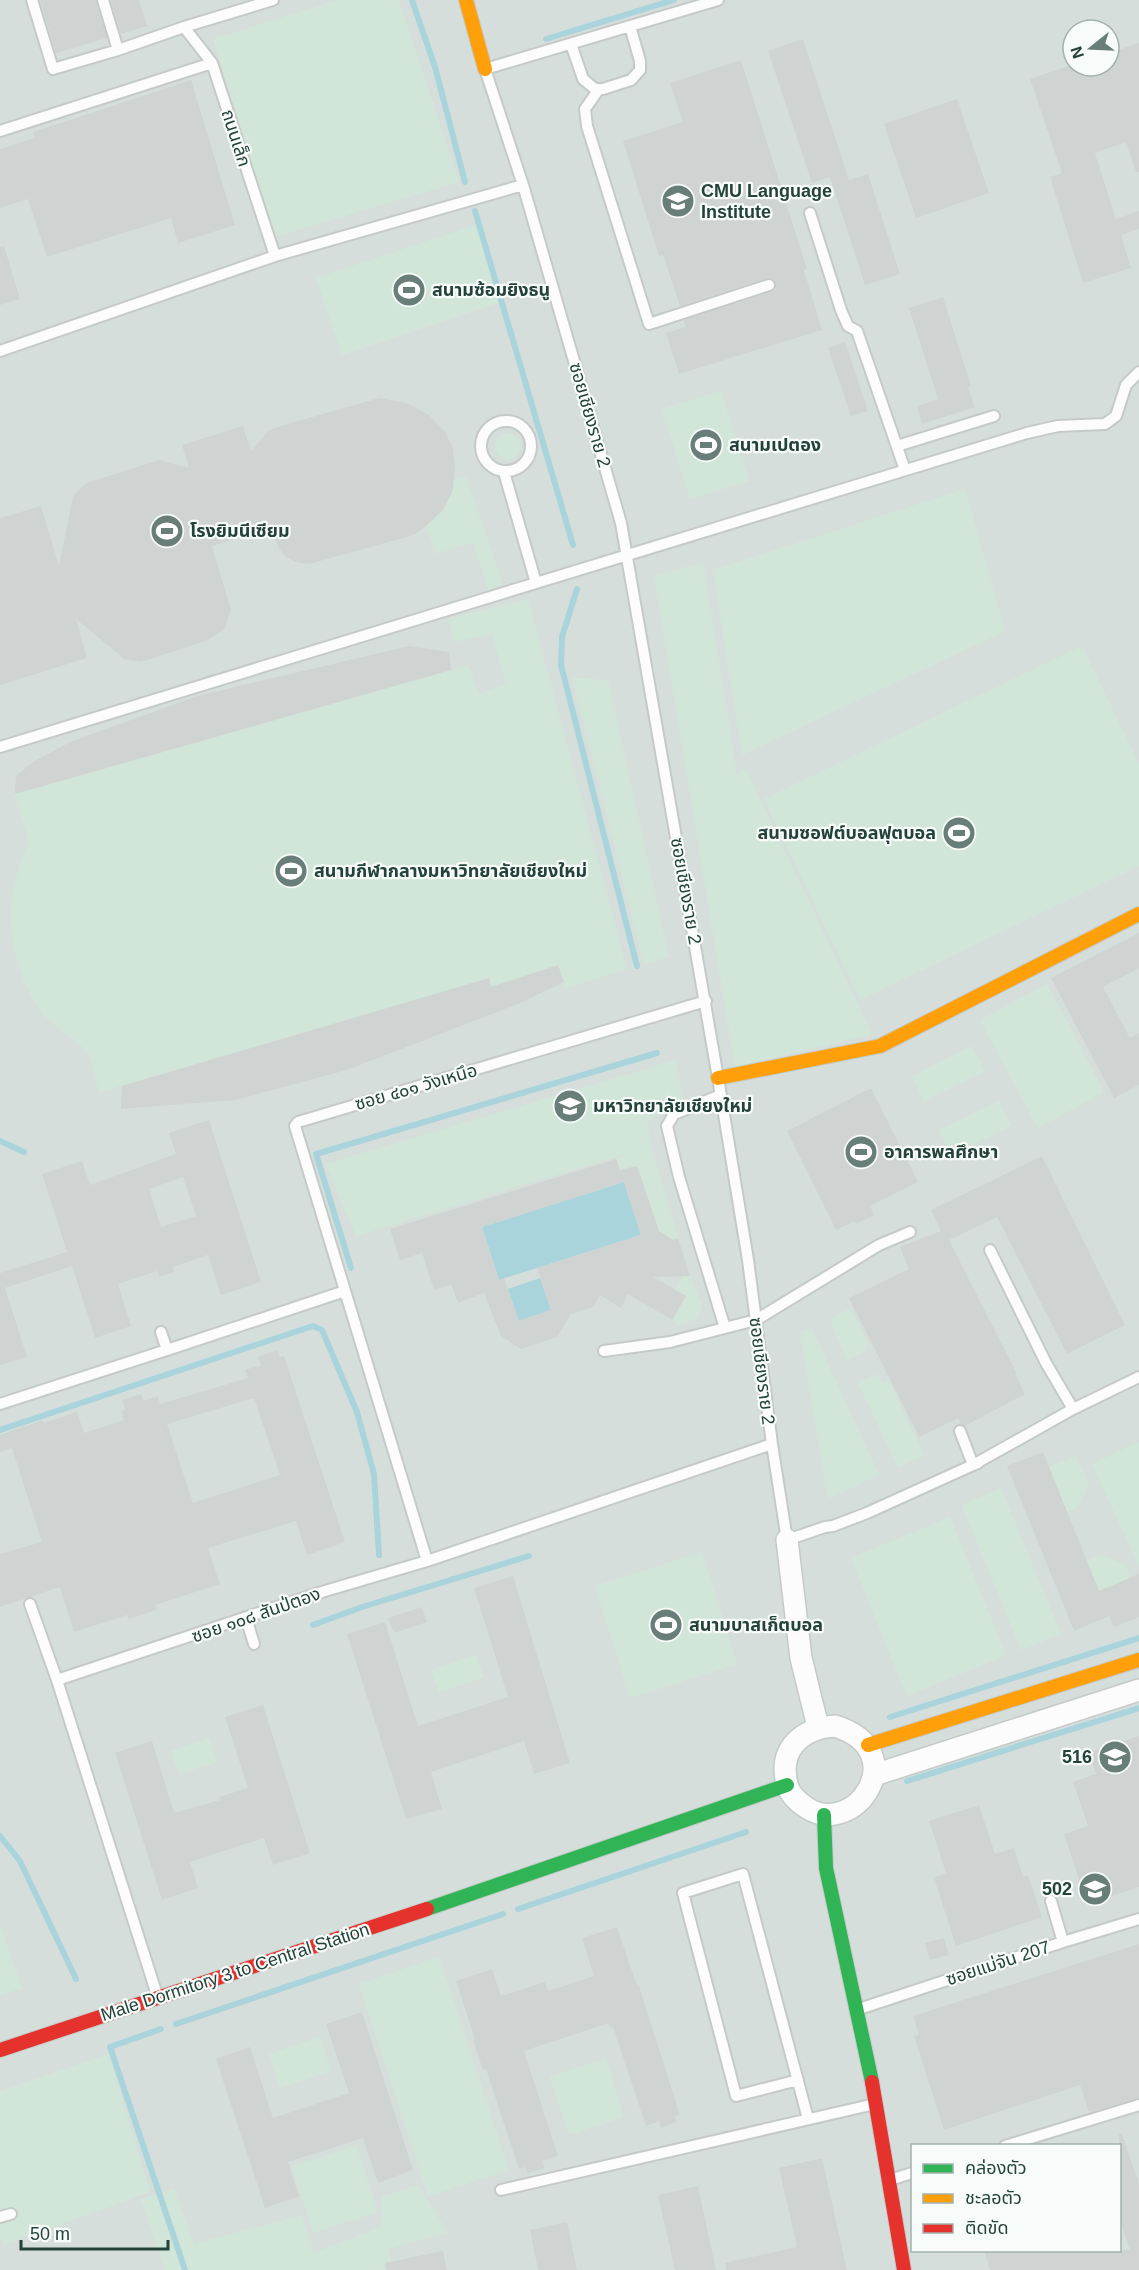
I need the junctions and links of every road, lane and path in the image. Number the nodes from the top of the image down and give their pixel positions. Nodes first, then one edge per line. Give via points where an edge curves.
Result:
1 (32, 0) edge
2 (103, 0) edge
3 (273, 0) edge
4 (460, 0) edge
5 (466, 0) edge
6 (716, 0) edge
7 (630, 26) junction
8 (184, 27) junction
9 (571, 44) junction
10 (118, 50) junction
11 (509, 62) junction
12 (212, 63) junction
13 (484, 66) junction
14 (598, 89) junction
15 (0, 131) edge
16 (524, 191) junction
17 (810, 213) dead end
18 (275, 256) junction
19 (769, 285) dead end
20 (0, 351) edge
21 (1139, 372) edge
22 (994, 416) dead end
23 (897, 446) junction
24 (905, 470) junction
25 (504, 472) junction
26 (627, 555) junction
27 (536, 583) junction
28 (0, 747) edge
29 (1139, 914) edge
30 (706, 1001) junction
31 (718, 1078) junction
32 (721, 1095) junction
33 (910, 1232) dead end
34 (990, 1250) dead end
35 (345, 1291) junction
36 (756, 1320) junction
37 (724, 1329) junction
38 (161, 1332) dead end
39 (167, 1350) junction
40 (604, 1351) dead end
41 (1139, 1377) edge
42 (0, 1404) edge
43 (1073, 1409) junction
44 (960, 1431) dead end
45 (772, 1444) junction
46 (973, 1465) junction
47 (787, 1540) junction
48 (427, 1561) junction
49 (30, 1604) dead end
50 (246, 1618) junction
51 (254, 1644) dead end
52 (1139, 1660) edge
53 (57, 1680) junction
54 (1139, 1690) edge
55 (818, 1727) junction
56 (868, 1745) junction
57 (874, 1775) junction
58 (787, 1785) junction
59 (824, 1815) junction
60 (578, 1852) joint
61 (1051, 1901) dead end
62 (452, 1906) junction
63 (1139, 1919) edge
64 (1063, 1941) junction
65 (298, 1951) junction
66 (282, 1953) junction
67 (269, 1961) junction
68 (158, 1998) junction
69 (857, 2009) junction
70 (0, 2051) edge
71 (798, 2080) junction
72 (878, 2103) junction
73 (1139, 2105) edge
74 (808, 2119) junction
75 (1008, 2144) edge
76 (911, 2173) edge
77 (890, 2180) junction
78 (501, 2190) dead end
79 (904, 2270) edge

1 - 10 lane via 52,69
2 - 10 lane
3 - 8 lane
4 - 13 street via 476,53
5 - 13 street
6 - 7 lane
6 - 11 lane
7 - 9 lane
7 - 14 lane via 640,61 638,74
8 - 10 lane
8 - 12 lane, ถนนเล็ก
9 - 11 lane
9 - 14 lane via 585,82
11 - 13 lane
12 - 15 lane
12 - 18 lane, ถนนเล็ก
13 - 16 lane
14 - 19 lane via 585,109 587,126 649,324
16 - 18 lane
16 - 26 lane, ซอยเชียงราย 2
17 - 23 lane via 841,310 849,326 857,331
18 - 20 lane
21 - 24 lane via 1126,385 1116,416 1105,424 1058,426 1027,433
22 - 23 lane
23 - 24 lane
24 - 26 lane
25 - 25 lane via 491,468 483,458 480,444 489,427 508,420 520,424 530,435 532,448 528,461 517,470
25 - 27 lane
26 - 27 lane
26 - 30 lane, ซอยเชียงราย 2
27 - 28 lane
29 - 31 street via 880,1046
30 - 31 lane, ซอยเชียงราย 2
30 - 35 lane, ซอย ๔๐๑ วังเหนึอ via 298,1122 294,1126
31 - 32 lane, ซอยเชียงราย 2
32 - 36 lane, ซอยเชียงราย 2
32 - 37 lane via 674,1114 667,1126
33 - 36 lane via 879,1245
34 - 43 lane
35 - 39 lane
35 - 48 lane, ซอย ๔๐๑ วังเหนึอ
36 - 37 lane
36 - 45 lane, ซอยเชียงราย 2
37 - 40 lane via 670,1342
38 - 39 lane
39 - 42 lane
41 - 43 lane
43 - 46 lane
44 - 46 lane
45 - 47 lane, ซอยเชียงราย 2
45 - 48 lane
46 - 47 lane via 844,1522
47 - 55 street, ซอยเชียงราย 2 via 801,1658
48 - 50 lane
49 - 53 lane
50 - 51 lane
50 - 53 lane
52 - 56 street
53 - 68 lane
54 - 57 street
55 - 56 street via 835,1726 851,1731
55 - 58 street via 795,1742 786,1768
56 - 57 street
57 - 59 street via 867,1795 848,1811
58 - 59 street via 801,1804
58 - 60 street
59 - 69 street via 826,1868
60 - 62 lane
61 - 64 lane
62 - 65 street
62 - 66 lane
63 - 64 lane, ซอยแม่จัน 207
64 - 69 lane, ซอยแม่จัน 207
65 - 66 street
65 - 67 lane, Male Dormitory 3 to Central Station
66 - 67 lane
67 - 68 lane, Male Dormitory 3 to Central Station
68 - 70 lane, Male Dormitory 3 to Central Station
68 - 70 street
69 - 72 street
71 - 71 lane via 743,1874 683,1893 736,2096
71 - 74 lane
72 - 74 lane
72 - 77 street
73 - 75 lane
74 - 78 lane
76 - 77 lane
77 - 79 street

